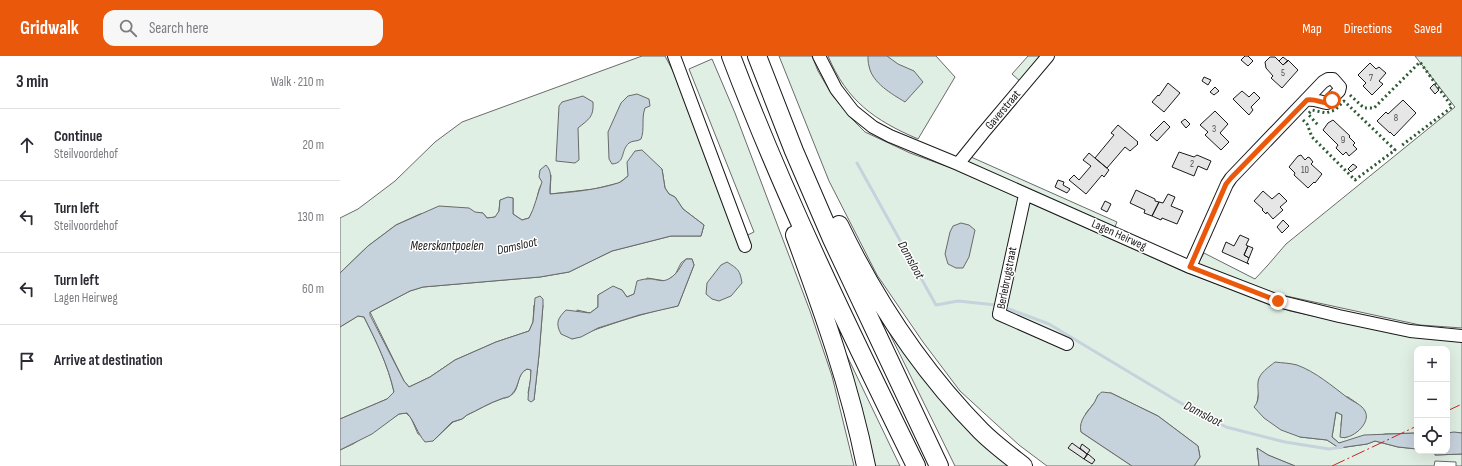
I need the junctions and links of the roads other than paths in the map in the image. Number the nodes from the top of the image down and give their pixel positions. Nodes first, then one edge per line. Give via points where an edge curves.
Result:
1 (674, 56) edge
2 (731, 56) edge
3 (757, 56) edge
4 (819, 56) edge
5 (1048, 56) edge
6 (1307, 100) dead end
7 (788, 134) junction
8 (958, 164) junction
9 (1025, 195) junction
10 (788, 197) junction
11 (745, 246) dead end
12 (1190, 267) junction
13 (1462, 336) edge
14 (1067, 344) dead end
15 (866, 466) edge
16 (916, 466) edge
17 (940, 466) edge
18 (1023, 466) edge

1 - 11 street
2 - 10 highway
3 - 7 highway
4 - 8 street, Lagen Heirweg via 836,89 863,120 890,136
5 - 8 street, Gaverstraat
6 - 12 street via 1226,184
7 - 17 highway via 832,239
7 - 18 highway via 819,184 855,259 902,337 942,389 982,432
8 - 9 street, Lagen Heirweg
9 - 12 street, Lagen Heirweg
9 - 14 street, Berlebrugstraat via 999,314
10 - 15 highway via 792,226 841,367
10 - 16 highway via 850,333
12 - 13 street, Lagen Heirweg via 1285,303 1410,331

